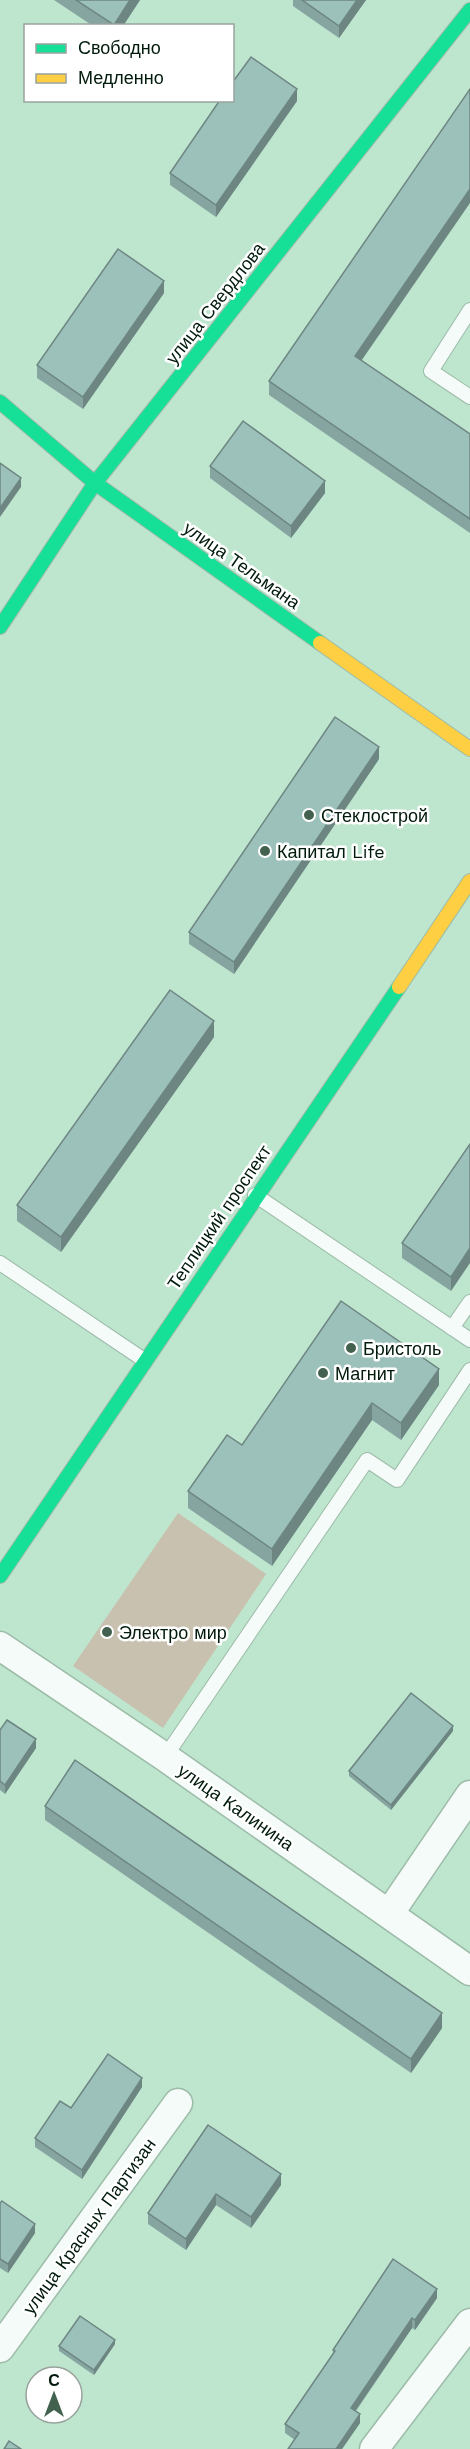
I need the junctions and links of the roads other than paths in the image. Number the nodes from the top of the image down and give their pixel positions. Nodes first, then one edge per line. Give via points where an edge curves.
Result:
1 (470, 10) edge
2 (470, 310) edge
3 (470, 398) edge
4 (0, 402) edge
5 (95, 483) junction
6 (0, 627) edge
7 (470, 748) edge
8 (470, 881) edge
9 (255, 1195) junction
10 (0, 1263) edge
11 (470, 1302) edge
12 (452, 1328) junction
13 (470, 1340) edge
14 (144, 1360) junction
15 (470, 1371) edge
16 (0, 1576) edge
17 (0, 1646) edge
18 (165, 1757) junction
19 (470, 1795) edge
20 (389, 1914) junction
21 (470, 1971) edge
22 (178, 2103) dead end
23 (470, 2323) edge
24 (0, 2348) edge
25 (374, 2449) edge

1 - 5 street, улица Свердлова
2 - 3 lane via 431,371
4 - 5 street, улица Тельмана
5 - 6 street, улица Свердлова
5 - 7 street, улица Тельмана
8 - 9 street, Теплицкий проспект
9 - 12 lane
9 - 14 street, Теплицкий проспект
10 - 14 lane
11 - 12 lane
12 - 13 lane
14 - 16 street, Теплицкий проспект
15 - 18 lane via 397,1480 367,1460
17 - 18 street, улица Калинина
18 - 20 street, улица Калинина
19 - 20 street
20 - 21 street, улица Калинина
22 - 24 street, улица Красных Партизан
23 - 25 street

